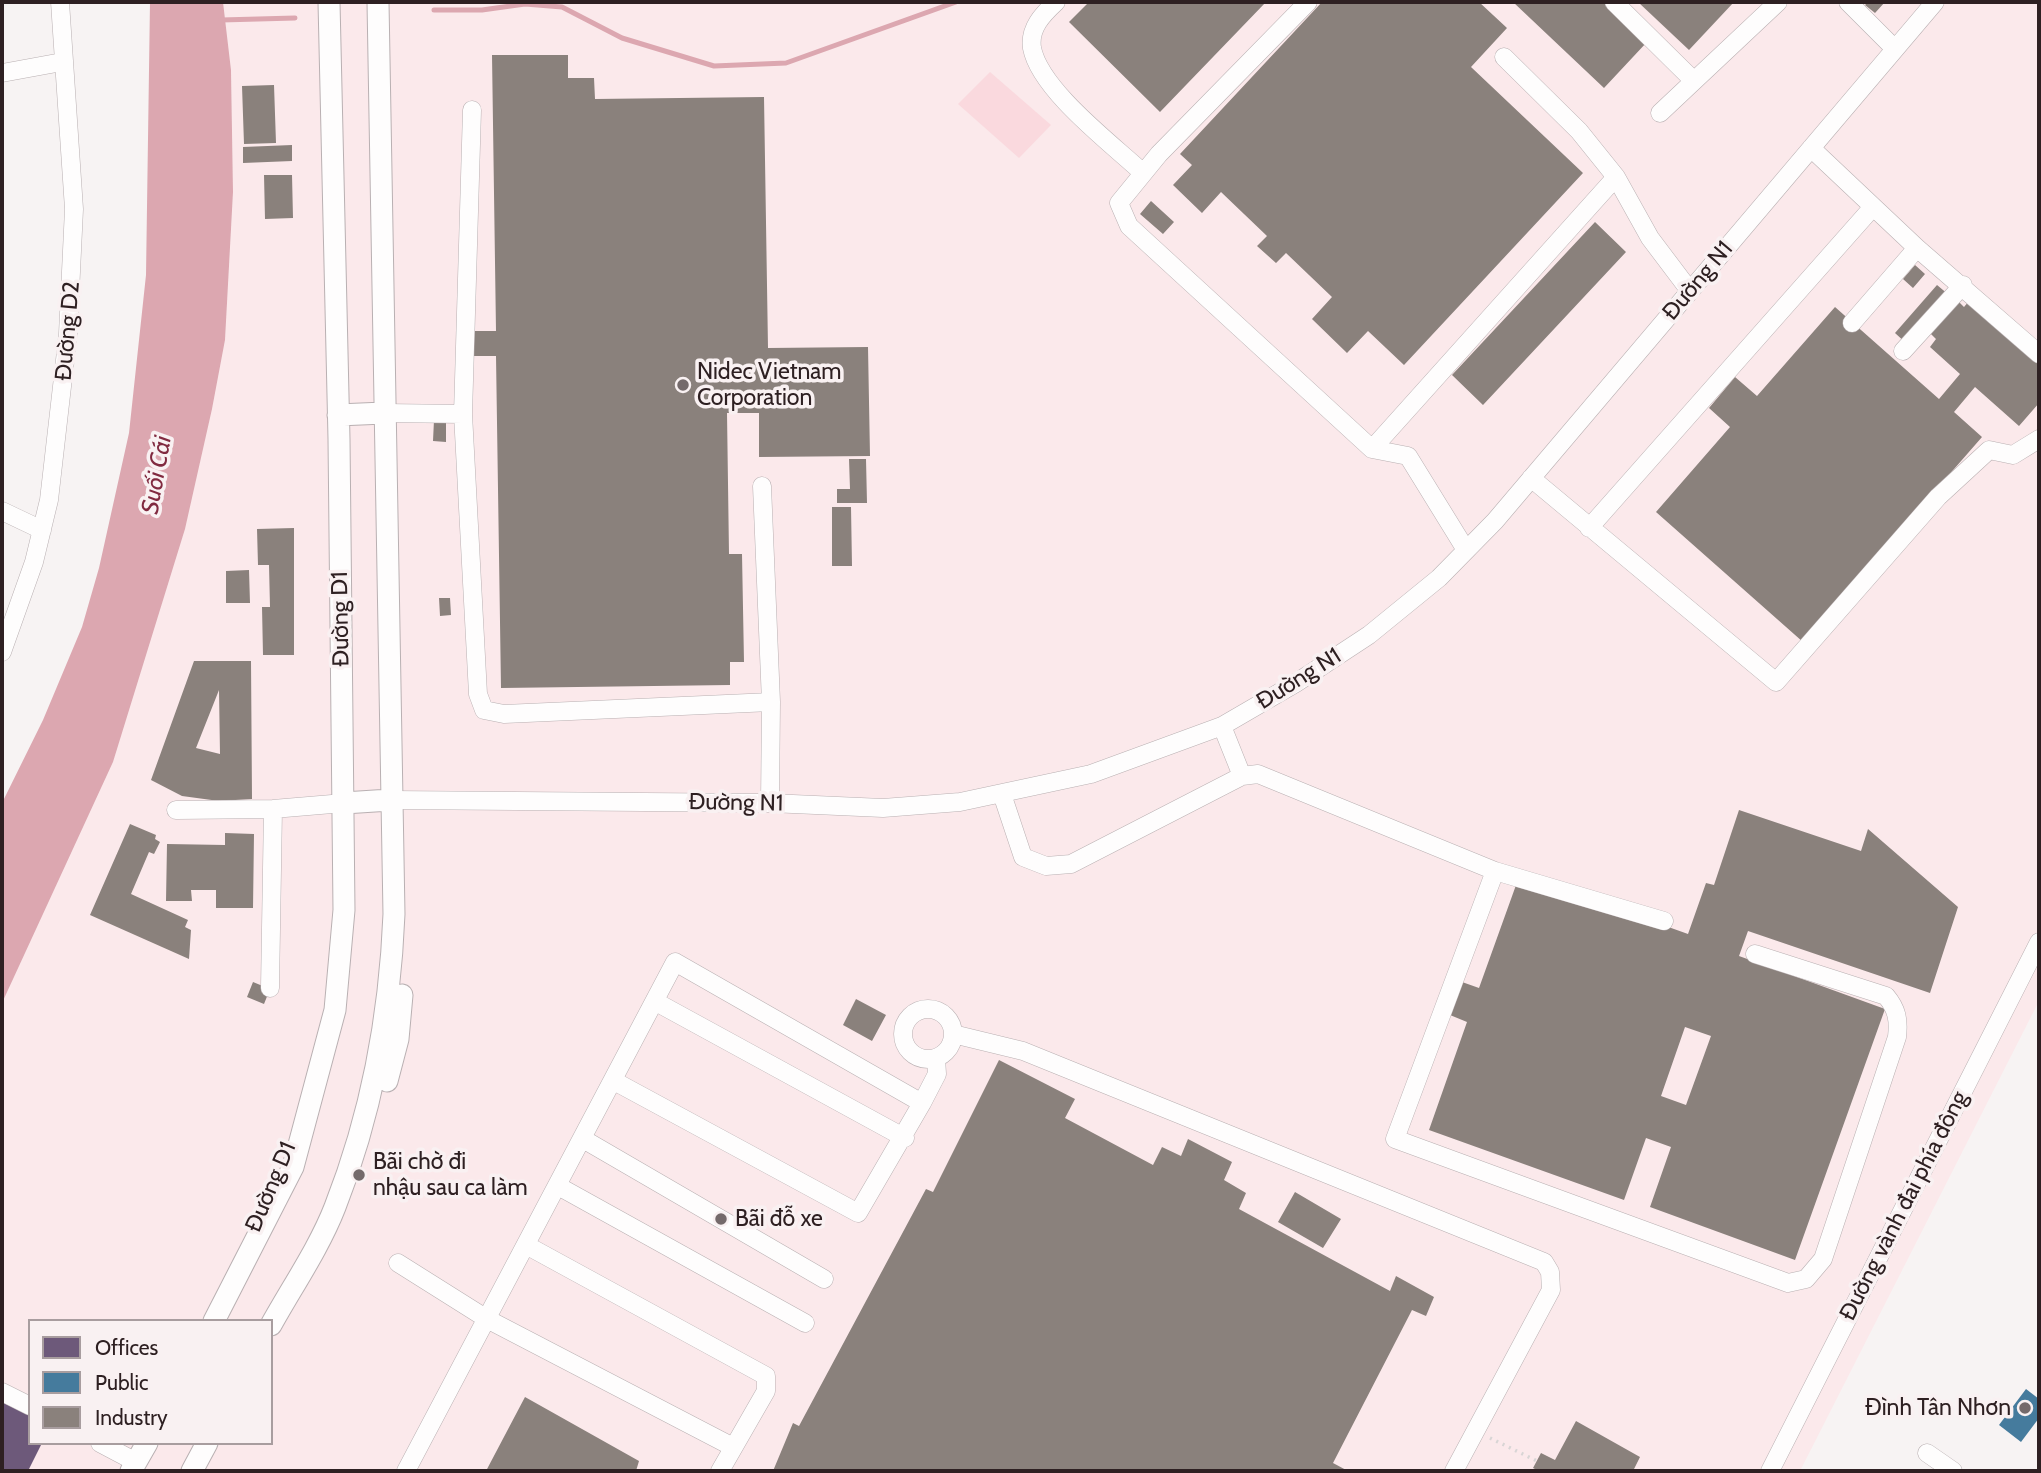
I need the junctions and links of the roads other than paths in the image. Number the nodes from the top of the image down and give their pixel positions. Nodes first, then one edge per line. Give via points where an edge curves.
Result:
1 (60, 2) edge
2 (329, 2) edge
3 (1056, 2) edge
4 (1308, 2) edge
5 (1614, 2) edge
6 (1778, 2) edge
7 (1848, 2) edge
8 (1935, 2) edge
9 (378, 6) edge
10 (1895, 49) junction
11 (1504, 57) dead end
12 (62, 62) junction
13 (2, 73) edge
14 (1694, 81) junction
15 (472, 110) dead end
16 (1660, 113) dead end
17 (1811, 148) junction
18 (1143, 173) junction
19 (1616, 177) junction
20 (1872, 208) junction
21 (1917, 248) junction
22 (1963, 285) junction
23 (1690, 291) junction
24 (1852, 323) dead end
25 (1903, 351) dead end
26 (2039, 354) edge
27 (384, 413) junction
28 (463, 414) junction
29 (338, 415) junction
30 (2039, 439) edge
31 (1372, 449) junction
32 (1531, 478) junction
33 (762, 486) dead end
34 (2, 511) edge
35 (1590, 528) junction
36 (42, 530) junction
37 (1466, 550) junction
38 (2, 652) edge
39 (771, 702) junction
40 (1222, 726) junction
41 (1242, 776) junction
42 (1003, 794) junction
43 (390, 800) junction
44 (344, 803) junction
45 (770, 803) junction
46 (273, 809) junction
47 (176, 810) dead end
48 (1495, 871) junction
49 (1664, 921) dead end
50 (2039, 942) edge
51 (1755, 954) dead end
52 (270, 988) dead end
53 (656, 1002) junction
54 (953, 1034) junction
55 (936, 1058) junction
56 (614, 1081) junction
57 (922, 1103) junction
58 (905, 1138) junction
59 (583, 1139) junction
60 (558, 1186) junction
61 (526, 1245) junction
62 (398, 1262) dead end
63 (824, 1279) dead end
64 (215, 1319) edge
65 (487, 1319) junction
66 (273, 1321) edge
67 (805, 1323) dead end
68 (2, 1392) edge
69 (28, 1405) edge
70 (103, 1445) edge
71 (146, 1445) edge
72 (206, 1445) edge
73 (733, 1447) junction
74 (1927, 1452) dead end
75 (134, 1467) edge
76 (192, 1471) edge
77 (406, 1471) edge
78 (720, 1471) edge
79 (1454, 1471) edge
80 (1770, 1471) edge
81 (1953, 1471) edge

1 - 12 street, Đường D2
2 - 29 main road, Đường D1
3 - 18 street via 1035,24 1032,48 1056,90
4 - 18 street
5 - 14 street
6 - 14 street
7 - 10 street
8 - 10 street, Đường N1
9 - 27 main road, Đường D1 via 390,53 397,329 384,354
10 - 17 street, Đường N1
11 - 19 street via 1579,131
12 - 13 street
12 - 36 street, Đường D2 via 74,209 73,266 57,438
14 - 16 street
15 - 28 street
17 - 20 street
17 - 23 street, Đường N1
18 - 31 street via 1119,203 1129,226
19 - 23 street via 1650,238
19 - 31 street
20 - 21 street
20 - 35 street
21 - 22 street
21 - 24 street
22 - 25 street
22 - 26 street
23 - 32 street, Đường N1
27 - 28 street
27 - 29 main road
27 - 43 main road, Đường D1
28 - 39 street via 478,694 484,710 504,714
29 - 44 main road, Đường D1
30 - 35 street via 2014,456 1989,450 1938,498 1776,682
31 - 37 street via 1408,456
32 - 35 street
32 - 37 street, Đường N1
33 - 39 street
34 - 36 street
36 - 38 street, Đường D2
37 - 40 street, Đường N1 via 1369,635
39 - 45 street
40 - 41 street
40 - 42 street, Đường N1 via 1091,774
41 - 42 street via 1071,864 1046,866 1023,857
41 - 48 street via 1258,774
42 - 45 street, Đường N1 via 883,808
43 - 44 main road
43 - 45 street, Đường N1
43 - 66 main road, Đường D1 via 392,977 376,1075 334,1209
44 - 46 street
44 - 64 main road, Đường D1 via 344,910 335,1010 307,1124 293,1167
46 - 47 street
46 - 52 street
48 - 49 street
48 - 51 street via 1395,1139 1788,1283 1806,1279 1823,1259 1899,1021 1886,996
50 - 80 street, Đường vành đai phía đông
53 - 56 street
53 - 57 street via 675,962
53 - 58 street
54 - 55 street via 948,1049
54 - 55 street via 949,1020 936,1010 921,1010 908,1019 903,1034 908,1048 920,1058
54 - 79 street via 1023,1051 1544,1262 1551,1290
55 - 57 street via 937,1074
56 - 58 street via 858,1213
56 - 59 street
57 - 58 street
59 - 60 street
59 - 63 street
60 - 61 street
60 - 67 street
61 - 65 street
61 - 73 street via 766,1376 766,1391
62 - 65 street
65 - 73 street
65 - 77 street
68 - 69 street
70 - 75 street
71 - 75 main road
72 - 76 main road
73 - 78 street
74 - 81 street

